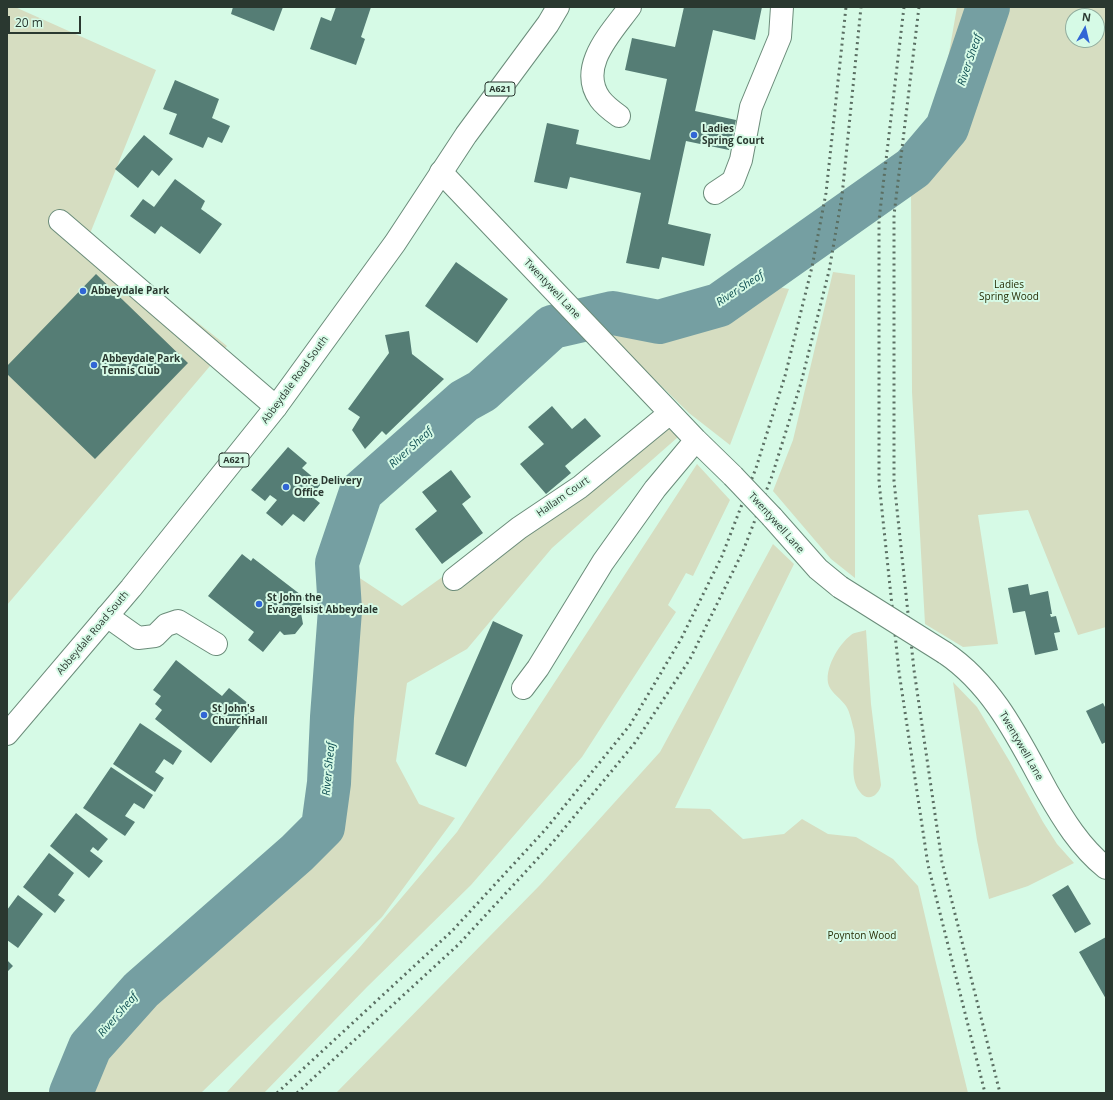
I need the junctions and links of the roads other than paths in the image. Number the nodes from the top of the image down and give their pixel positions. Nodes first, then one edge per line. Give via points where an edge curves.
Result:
1 (558, 7) edge
2 (630, 7) edge
3 (782, 7) edge
4 (619, 116) dead end
5 (441, 172) junction
6 (715, 193) dead end
7 (60, 221) dead end
8 (276, 407) junction
9 (670, 413) junction
10 (696, 440) junction
11 (454, 579) dead end
12 (108, 616) junction
13 (216, 644) dead end
14 (523, 688) dead end
15 (7, 734) edge
16 (1106, 868) edge

1 - 5 street, Abbeydale Road South / A621
2 - 4 street via 602,45 592,71 594,89 600,99
3 - 6 street via 780,37 751,106 741,160 733,181
5 - 8 street, Abbeydale Road South / A621 via 395,243
5 - 9 street, Twentywell Lane
7 - 8 street
8 - 12 street, Abbeydale Road South / A621
9 - 10 street, Twentywell Lane
9 - 11 street, Hallam Court via 580,487 519,528
10 - 14 street via 655,489 602,562 538,668
10 - 16 street, Twentywell Lane, bridge via 772,517 818,569 840,587 966,669 992,698 1080,842
12 - 13 street via 138,638 155,636 166,625 178,621
12 - 15 street, Abbeydale Road South / A621

